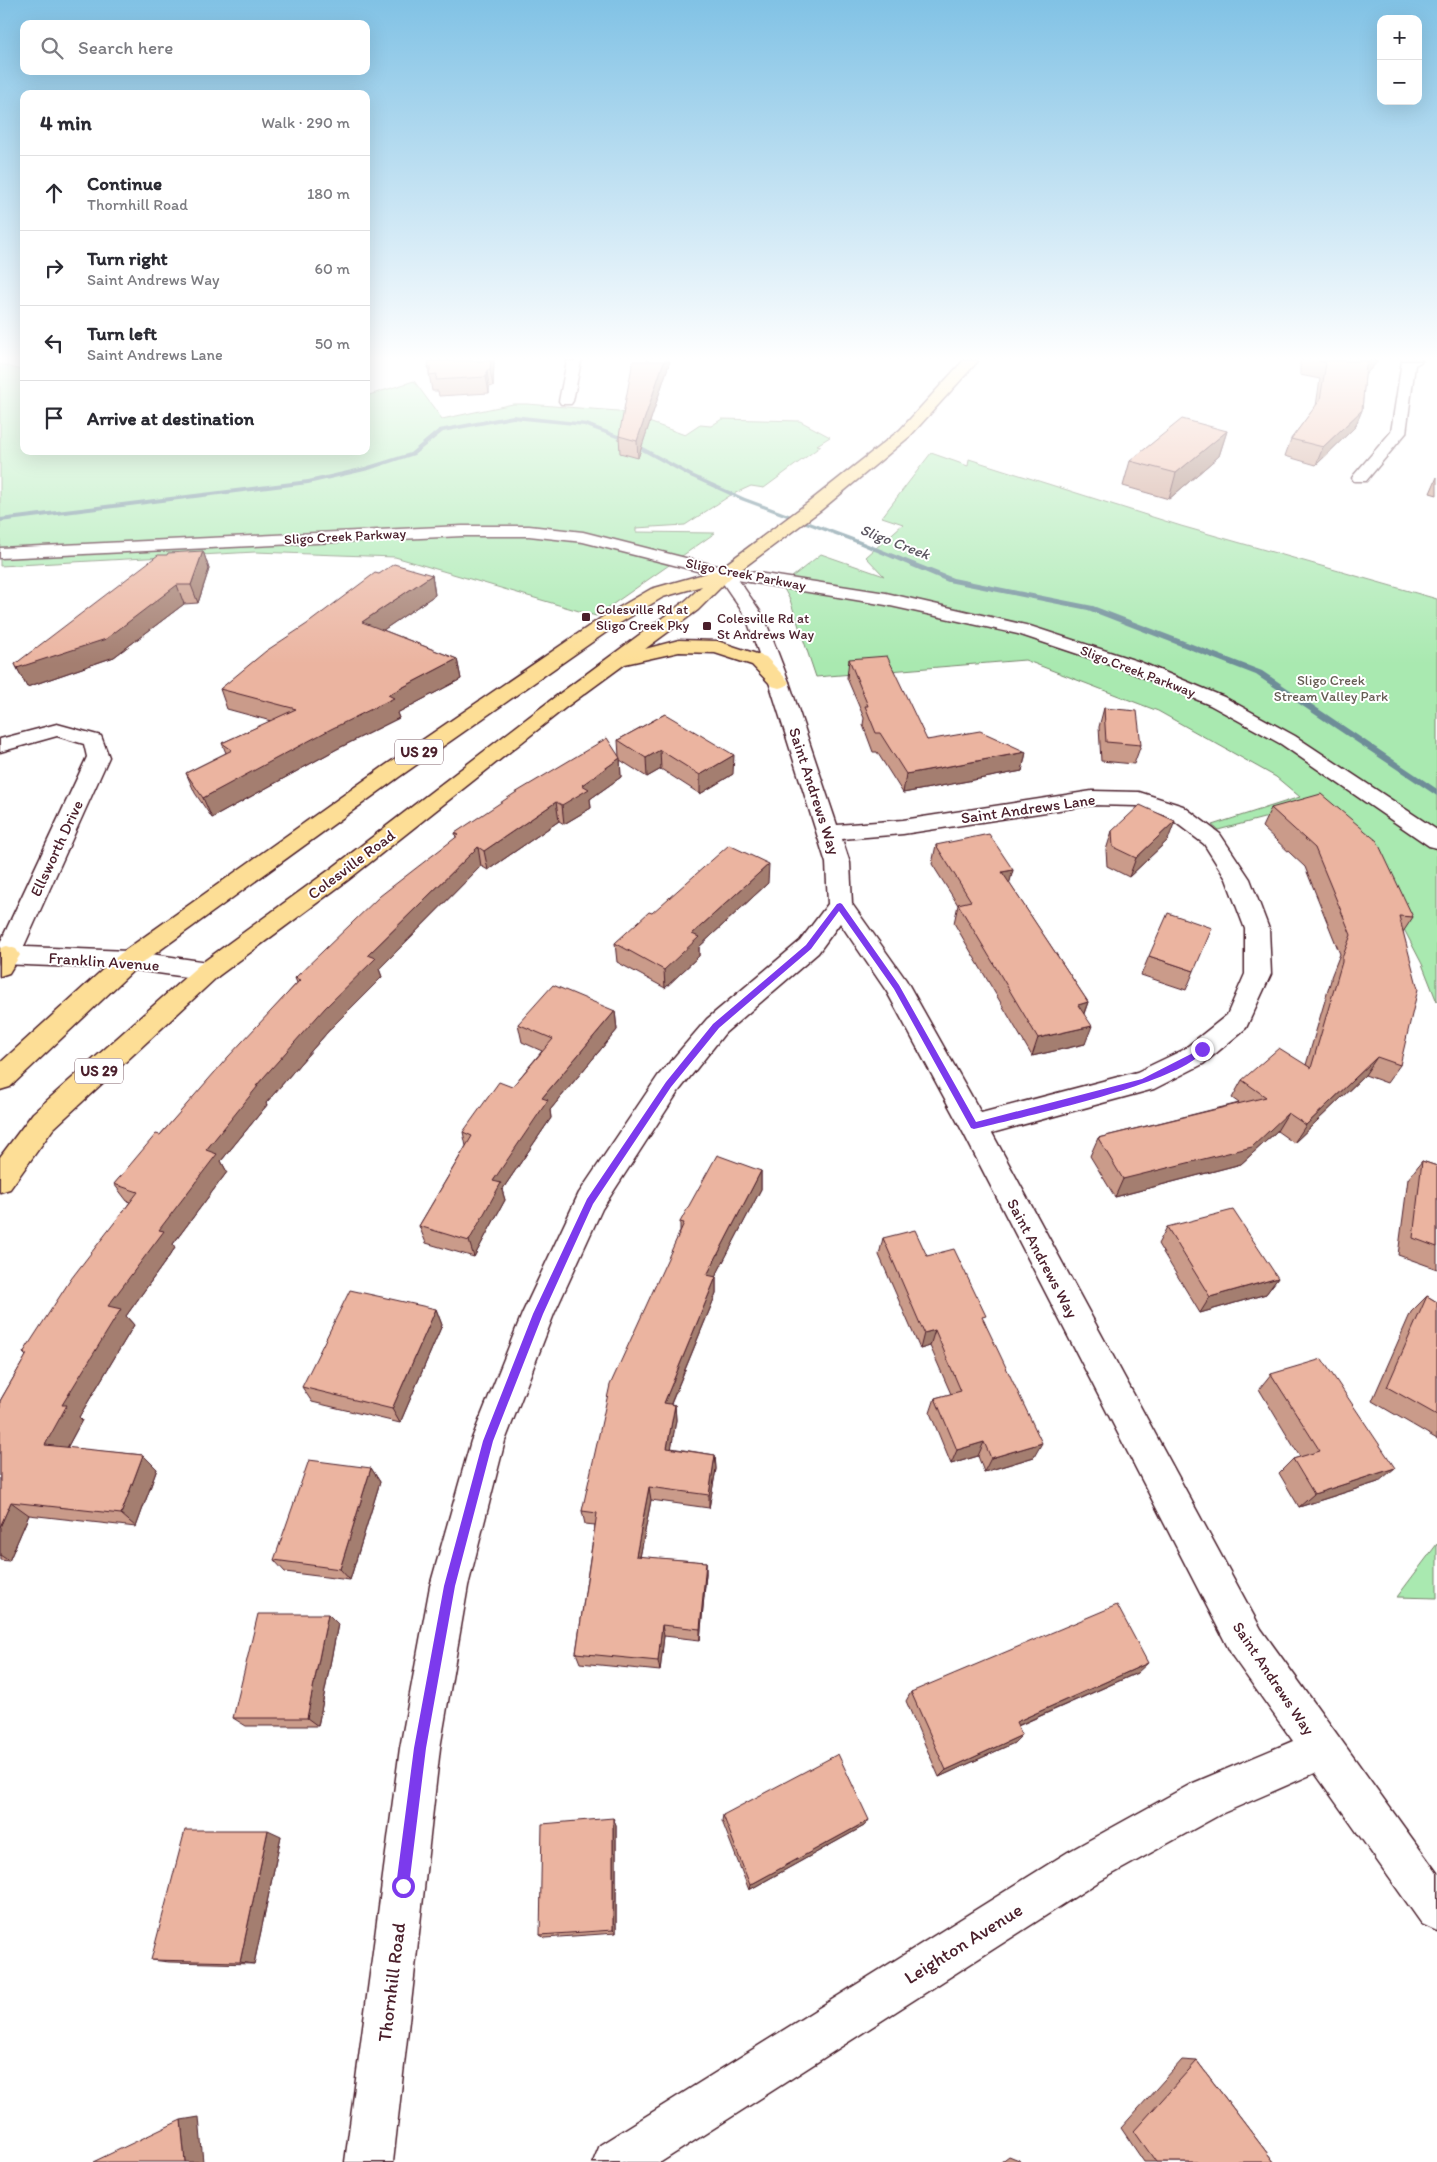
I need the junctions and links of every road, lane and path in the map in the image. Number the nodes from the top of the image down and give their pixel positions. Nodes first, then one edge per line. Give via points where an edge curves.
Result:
1 (870, 462) edge
2 (1374, 462) edge
3 (1360, 478) dead end
4 (0, 553) edge
5 (725, 573) junction
6 (615, 662) junction
7 (780, 682) junction
8 (0, 746) edge
9 (829, 833) junction
10 (1437, 841) edge
11 (840, 905) junction
12 (2, 959) edge
13 (129, 960) junction
14 (208, 971) junction
15 (0, 1079) edge
16 (974, 1126) junction
17 (0, 1180) edge
18 (1323, 1749) junction
19 (1437, 1909) edge
20 (369, 2162) edge
21 (617, 2162) edge

1 - 5 highway, Colesville Road / US 29
2 - 3 street
4 - 5 street, Sligo Creek Parkway via 368,534 529,531 591,539
5 - 6 highway, Colesville Road / US 29 via 691,606
5 - 7 street, Saint Andrews Way via 755,617
5 - 10 street, Sligo Creek Parkway via 904,603 1023,630 1133,666 1217,701 1288,740
5 - 13 highway, Colesville Road / US 29 via 657,593 608,622 391,772
6 - 7 highway via 679,646 717,647 759,661
6 - 14 highway, Colesville Road / US 29 via 340,874
7 - 9 street, Saint Andrews Way
8 - 12 street, Ellsworth Drive via 57,730 94,740 98,757
9 - 11 street, Saint Andrews Way via 838,863
9 - 16 street, Saint Andrews Lane via 903,827 1092,798 1139,798 1176,811 1212,839 1238,879 1257,929 1258,974 1237,1021 1193,1057 1144,1081
11 - 16 street, Saint Andrews Way via 897,987
11 - 20 street, Thornhill Road via 809,947 716,1026 668,1084 590,1202 538,1314 488,1441 449,1586 420,1748
12 - 13 street, Franklin Avenue
13 - 14 street, Franklin Avenue
13 - 15 highway, Colesville Road / US 29
14 - 17 highway, Colesville Road / US 29 via 43,1121
16 - 18 street, Saint Andrews Way via 1247,1643
18 - 19 street, Saint Andrews Way
18 - 21 street, Leighton Avenue via 1206,1799 1083,1867

